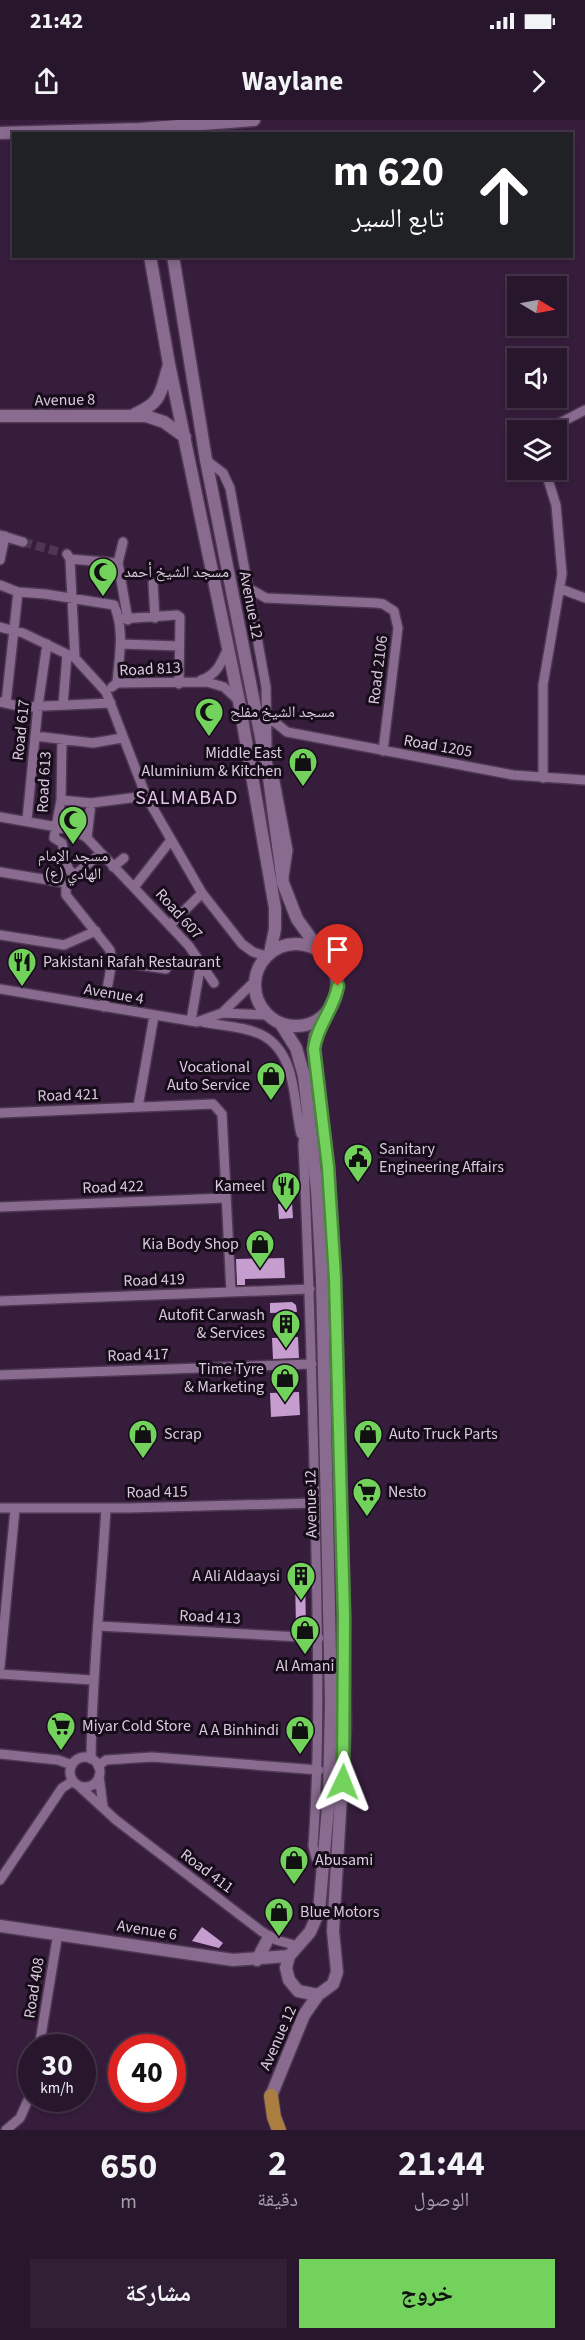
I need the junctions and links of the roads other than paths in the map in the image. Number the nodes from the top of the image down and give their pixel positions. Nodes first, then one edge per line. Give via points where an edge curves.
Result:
1 (254, 120) edge
2 (220, 123) junction
3 (148, 126) edge
4 (39, 132) edge
5 (208, 132) edge
6 (150, 258) edge
7 (168, 258) edge
8 (173, 258) edge
9 (181, 307) junction
10 (169, 364) junction
11 (585, 410) edge
12 (131, 415) junction
13 (0, 416) edge
14 (566, 420) edge
15 (185, 437) junction
16 (206, 460) junction
17 (548, 480) edge
18 (2, 536) edge
19 (23, 542) tunnel mouth
20 (123, 542) dead end
21 (0, 560) edge
22 (118, 563) junction
23 (153, 583) dead end
24 (0, 585) edge
25 (250, 589) junction
26 (561, 589) junction
27 (18, 592) junction
28 (73, 598) junction
29 (585, 598) edge
30 (270, 599) junction
31 (254, 614) junction
32 (155, 618) junction
33 (124, 620) junction
34 (0, 627) edge
35 (14, 630) junction
36 (47, 644) junction
37 (121, 644) junction
38 (179, 646) junction
39 (228, 648) junction
40 (71, 656) junction
41 (198, 681) junction
42 (117, 683) junction
43 (179, 684) junction
44 (106, 692) junction
45 (239, 701) junction
46 (3, 702) edge
47 (111, 704) junction
48 (63, 705) junction
49 (38, 706) junction
50 (267, 716) junction
51 (286, 732) junction
52 (35, 736) junction
53 (122, 738) junction
54 (62, 739) junction
55 (267, 741) junction
56 (383, 751) junction
57 (543, 778) junction
58 (585, 780) edge
59 (146, 796) junction
60 (61, 800) junction
61 (91, 803) junction
62 (0, 817) edge
63 (27, 820) junction
64 (56, 826) junction
65 (87, 838) junction
66 (171, 840) junction
67 (100, 854) junction
68 (124, 858) dead end
69 (113, 867) junction
70 (0, 872) edge
71 (70, 880) junction
72 (283, 883) junction
73 (135, 886) junction
74 (202, 893) junction
75 (170, 925) junction
76 (96, 931) junction
77 (0, 935) edge
78 (320, 951) junction
79 (268, 954) junction
80 (112, 960) junction
81 (201, 962) junction
82 (166, 969) dead end
83 (255, 981) junction
84 (214, 983) dead end
85 (0, 989) edge
86 (104, 1007) junction
87 (222, 1013) junction
88 (267, 1015) junction
89 (154, 1016) junction
90 (325, 1016) junction
91 (194, 1021) junction
92 (281, 1024) junction
93 (138, 1107) junction
94 (308, 1108) junction
95 (0, 1113) edge
96 (303, 1144) junction
97 (226, 1198) junction
98 (0, 1207) edge
99 (310, 1288) junction
100 (231, 1292) junction
101 (0, 1301) edge
102 (312, 1364) junction
103 (0, 1375) edge
104 (315, 1503) junction
105 (0, 1508) edge
106 (106, 1508) junction
107 (15, 1509) junction
108 (99, 1626) junction
109 (319, 1638) junction
110 (0, 1666) edge
111 (0, 1674) edge
112 (92, 1680) junction
113 (0, 1754) edge
114 (94, 1762) junction
115 (72, 1765) junction
116 (319, 1770) junction
117 (99, 1776) junction
118 (76, 1784) junction
119 (104, 1809) junction
120 (323, 1868) junction
121 (0, 1880) edge
122 (0, 1926) edge
123 (58, 1934) junction
124 (269, 1937) junction
125 (298, 1946) junction
126 (289, 1956) junction
127 (258, 1960) junction
128 (318, 1995) junction
129 (41, 2034) edge
130 (271, 2096) joint
131 (23, 2112) edge
132 (6, 2130) edge
133 (279, 2130) edge

1 - 2 street
2 - 3 street
2 - 5 street
3 - 4 street
6 - 10 street, Avenue 12
7 - 9 street via 173,293
8 - 9 street, Avenue 12
9 - 16 street, Avenue 12
10 - 12 street, Avenue 8 via 156,403
10 - 15 street, Avenue 12
11 - 14 street
12 - 13 street, Avenue 8
12 - 15 street, Avenue 8 via 164,422
15 - 39 street, Avenue 12
16 - 25 street via 223,473 231,488
16 - 72 street, Avenue 12 via 269,778
17 - 26 street via 560,533
18 - 19 street
18 - 21 street
20 - 22 street
22 - 28 street via 68,556
22 - 33 street
23 - 32 street
24 - 27 street
25 - 30 street, Road 2106
25 - 31 street
26 - 29 street
26 - 57 street via 543,685
27 - 28 street
27 - 35 street
28 - 33 street via 113,604
28 - 40 street
30 - 31 street via 258,606
30 - 56 street, Road 2106 via 376,603 394,611 398,628
31 - 50 street
32 - 33 street
32 - 38 street via 180,617
33 - 37 street
34 - 35 street
35 - 36 street
35 - 46 street
36 - 40 street
36 - 49 street, Road 617
37 - 38 street
37 - 42 street
38 - 43 street
39 - 41 street, Road 813 via 219,668
39 - 45 street, Avenue 12
40 - 44 street
40 - 48 street
41 - 43 street, Road 813
41 - 45 street, Road 813 via 224,687
42 - 43 street, Road 813
42 - 44 street, Road 813
44 - 47 street
45 - 79 street, Avenue 12 via 274,908 275,929
46 - 49 street
47 - 48 street
47 - 53 street
48 - 49 street
49 - 52 street, Road 617
50 - 51 street, Road 1205
50 - 55 street
51 - 55 street
51 - 56 street, Road 1205
52 - 54 street
52 - 63 street, Road 617
53 - 54 street via 93,743
53 - 59 street
54 - 60 street, Road 613
55 - 72 street via 287,840
56 - 57 street, Road 1205
57 - 58 street, Road 1205
59 - 61 street
59 - 66 street
60 - 61 street
60 - 64 street, Road 613
61 - 65 street
62 - 63 street, Road 607
63 - 64 street, Road 607
64 - 65 street, Road 607
64 - 71 street via 54,838 62,843
65 - 67 street, Road 607
66 - 73 street, Road 607
66 - 74 street
67 - 69 street, Road 607
67 - 71 street
68 - 69 street
69 - 73 street, Road 607
70 - 71 street
71 - 76 street via 66,895
72 - 78 street, Avenue 12 via 297,919
73 - 75 street, Road 607
74 - 75 street
74 - 79 street via 242,944 253,952
75 - 81 street, Road 607
76 - 77 street via 64,945
76 - 80 street via 110,950
78 - 79 street via 294,943
78 - 90 street via 332,963 338,986
79 - 83 street
80 - 82 street
80 - 86 street
81 - 84 street, Road 607
81 - 91 street, Road 607
83 - 87 street, Avenue 4
83 - 88 street via 255,994
85 - 86 street, Avenue 4
86 - 89 street, Avenue 4
87 - 88 street, Avenue 4
87 - 91 street, Avenue 4
88 - 92 street
89 - 91 street, Avenue 4
89 - 93 street
90 - 92 street via 304,1026
90 - 128 street, Avenue 12 via 315,1036 314,1049 328,1167 335,1278 345,1685 333,1931 337,1972 330,1988
91 - 96 street via 261,1034 282,1052
92 - 94 street, Avenue 12 via 301,1062
93 - 95 street, Road 421
93 - 97 street, Road 421 via 213,1104 220,1109
94 - 96 street
94 - 120 street, Avenue 12 via 322,1279 332,1702
96 - 99 street
97 - 98 street, Road 422
97 - 100 street
99 - 100 street, Road 419
99 - 102 street
100 - 101 street, Road 419
102 - 103 street, Road 417
102 - 104 street
104 - 106 street, Road 415
104 - 109 street
105 - 107 street, Road 415
106 - 107 street, Road 415
106 - 108 street
107 - 110 street
108 - 109 street, Road 413
108 - 112 street
109 - 116 street
111 - 112 street
112 - 114 street
113 - 115 street
114 - 115 street via 83,1758
114 - 116 street via 152,1757
114 - 117 street
115 - 118 street via 70,1771
116 - 120 street via 313,1846
117 - 118 street via 94,1784
117 - 119 street
118 - 119 street, Road 411
118 - 121 street via 62,1788
119 - 124 street, Road 411
120 - 125 street, Avenue 12 via 317,1918
122 - 123 street, Avenue 6
123 - 127 street, Avenue 6 via 214,1958
123 - 129 street, Road 408
124 - 125 street, Road 411
124 - 127 street
125 - 126 street, Avenue 12
126 - 127 street, Avenue 6
126 - 128 street, Avenue 12 via 286,1974 293,1986 304,1994
128 - 130 street, Avenue 12 via 293,2038
130 - 133 main road
131 - 132 street

